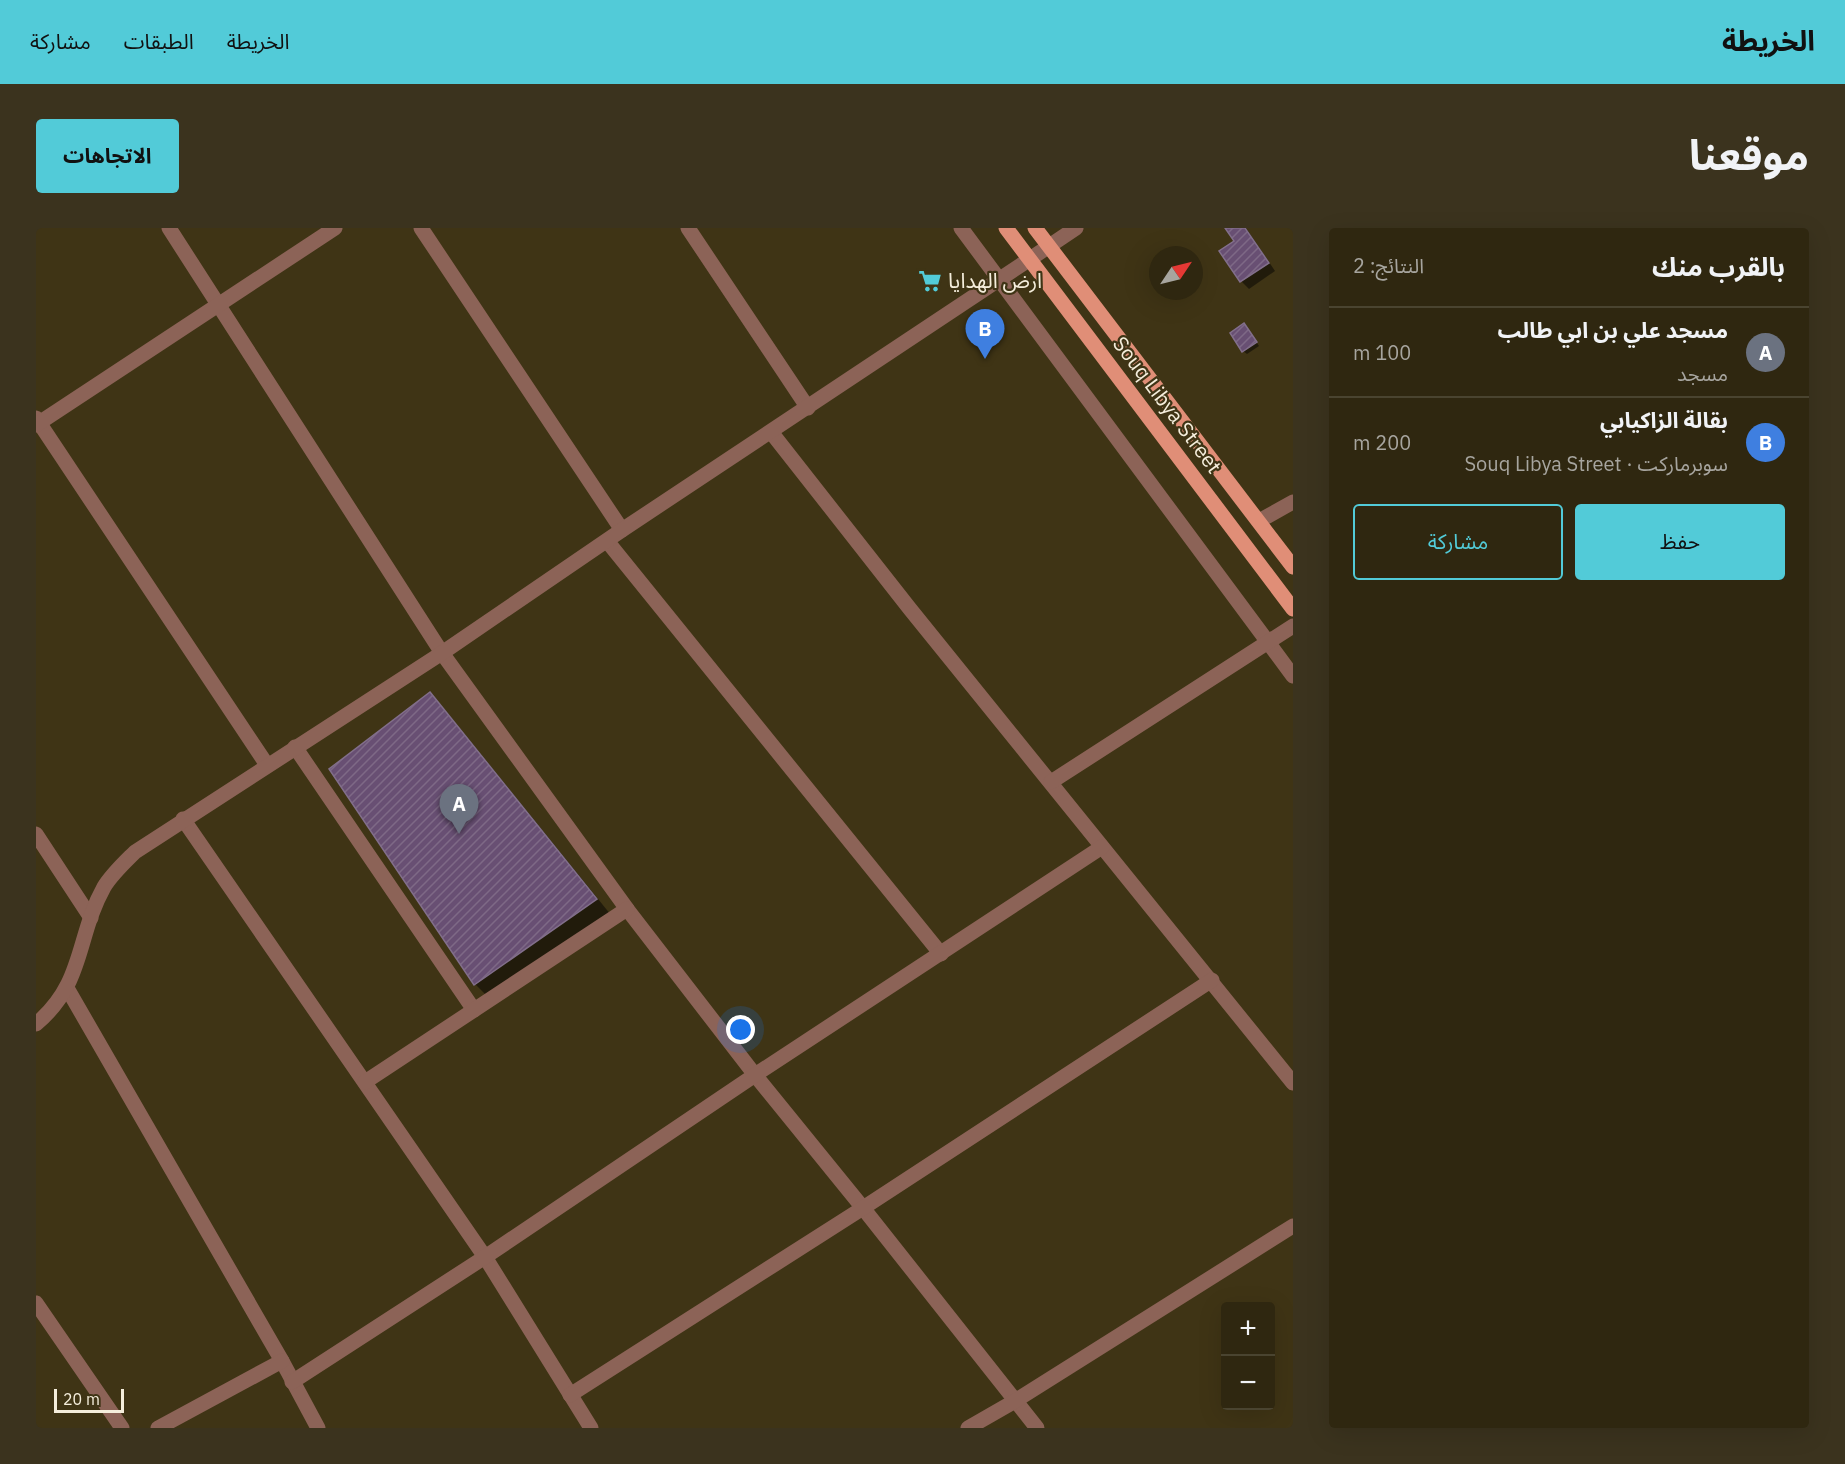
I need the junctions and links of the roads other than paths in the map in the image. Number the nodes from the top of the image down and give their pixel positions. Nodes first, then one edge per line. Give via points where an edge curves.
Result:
1 (169, 228) edge
2 (335, 228) edge
3 (421, 228) edge
4 (688, 228) edge
5 (961, 228) edge
6 (1006, 228) edge
7 (1035, 228) edge
8 (1076, 228) edge
9 (1049, 246) junction
10 (1030, 259) junction
11 (1000, 280) junction
12 (219, 303) junction
13 (808, 408) junction
14 (37, 422) edge
15 (771, 432) junction
16 (1293, 502) edge
17 (1259, 521) junction
18 (622, 530) junction
19 (607, 542) junction
20 (1293, 567) edge
21 (1293, 609) edge
22 (1293, 626) edge
23 (1268, 641) junction
24 (442, 653) junction
25 (1293, 676) edge
26 (295, 747) junction
27 (267, 765) junction
28 (1051, 782) junction
29 (183, 819) junction
30 (36, 834) edge
31 (1102, 847) junction
32 (627, 909) junction
33 (91, 918) junction
34 (941, 954) junction
35 (1212, 980) junction
36 (67, 988) junction
37 (474, 1010) junction
38 (36, 1024) edge
39 (755, 1075) junction
40 (365, 1082) junction
41 (1293, 1083) edge
42 (863, 1208) junction
43 (1293, 1226) edge
44 (485, 1257) junction
45 (36, 1303) edge
46 (282, 1361) junction
47 (292, 1382) junction
48 (570, 1395) junction
49 (1015, 1401) junction
50 (122, 1428) edge
51 (158, 1428) edge
52 (318, 1428) edge
53 (591, 1428) edge
54 (968, 1428) edge
55 (1037, 1428) edge

1 - 12 street
2 - 12 street
3 - 18 street
4 - 13 street
5 - 11 street
6 - 10 main road, Souq Libya Street
7 - 9 main road, Souq Libya Street
8 - 9 street
9 - 10 street
9 - 17 main road, Souq Libya Street
10 - 11 street
10 - 21 main road, Souq Libya Street
11 - 13 street
11 - 23 street
12 - 14 street
12 - 24 street
13 - 15 street
14 - 27 street
15 - 18 street
15 - 28 street
16 - 17 street
17 - 20 main road, Souq Libya Street
18 - 19 street
19 - 24 street
19 - 34 street
22 - 23 street
23 - 25 street
23 - 28 street
24 - 26 street
24 - 32 street
26 - 27 street
26 - 37 street
27 - 29 street
28 - 31 street
29 - 33 street via 135,852 118,869 105,885
29 - 40 street
30 - 33 street
31 - 34 street
31 - 35 street
32 - 37 street
32 - 39 street
33 - 36 street
34 - 39 street
35 - 41 street
35 - 42 street
36 - 38 street
36 - 46 street
37 - 40 street
39 - 42 street
39 - 44 street
40 - 44 street
42 - 48 street
42 - 49 street
43 - 49 street
44 - 47 street
44 - 48 street
45 - 50 street
46 - 47 street
46 - 51 street
47 - 52 street
48 - 53 street
49 - 54 street
49 - 55 street

